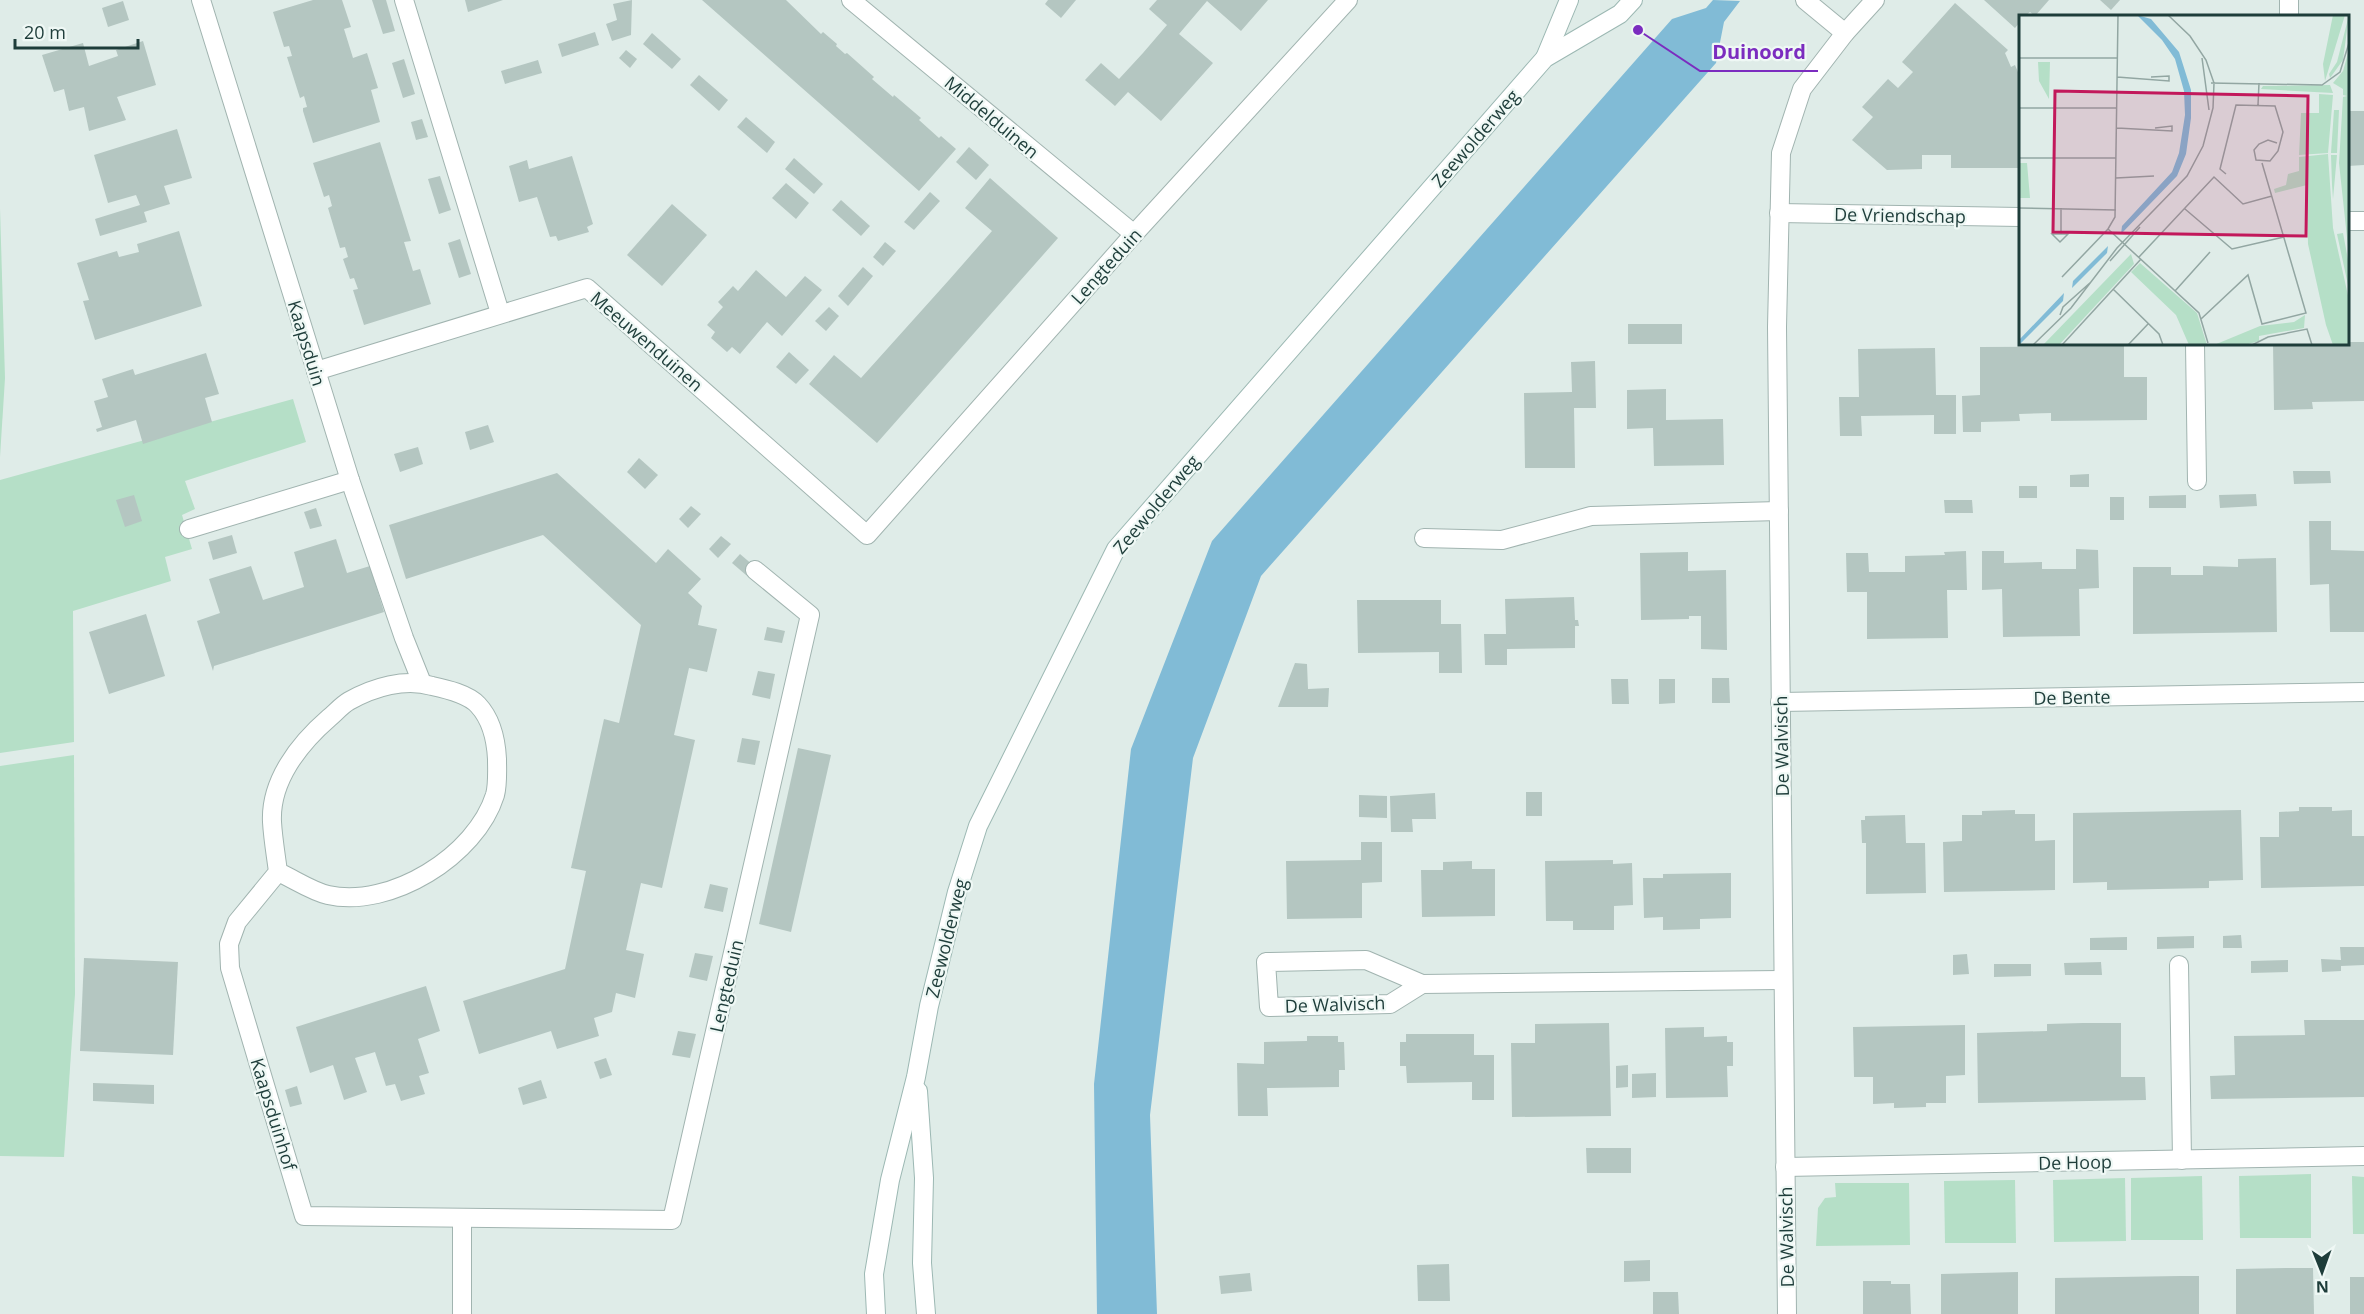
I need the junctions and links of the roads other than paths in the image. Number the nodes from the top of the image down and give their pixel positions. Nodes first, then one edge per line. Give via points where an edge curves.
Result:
1 (201, 0) edge
2 (404, 0) edge
3 (850, 0) edge
4 (1348, 0) edge
5 (1569, 0) edge
6 (1633, 0) edge
7 (1805, 0) edge
8 (1875, 0) edge
9 (1845, 33) junction
10 (1545, 58) junction
11 (1779, 213) junction
12 (2019, 218) edge
13 (1134, 234) junction
14 (500, 313) junction
15 (2195, 345) edge
16 (316, 371) junction
17 (350, 480) junction
18 (2197, 481) dead end
19 (1779, 511) junction
20 (189, 529) dead end
21 (867, 535) joint
22 (1424, 538) dead end
23 (755, 570) dead end
24 (422, 683) junction
25 (2364, 692) edge
26 (1780, 702) junction
27 (278, 872) junction
28 (2179, 965) dead end
29 (1783, 980) junction
30 (1422, 984) junction
31 (916, 1077) junction
32 (2364, 1156) edge
33 (2182, 1160) junction
34 (1785, 1167) junction
35 (462, 1218) junction
36 (462, 1314) edge
37 (876, 1314) edge
38 (926, 1314) edge
39 (1787, 1314) edge

1 - 16 street, Kaapsduin
2 - 14 street
3 - 13 street, Middelduinen
4 - 13 street, Lengteduin
5 - 10 street, Zeewolderweg
6 - 10 street, Zeewolderweg via 1620,14
7 - 9 street
8 - 9 street, De Walvisch
9 - 11 street, De Walvisch via 1802,89 1781,153
10 - 31 street, Zeewolderweg via 1116,549 978,826 954,903
11 - 12 street, De Vriendschap
11 - 19 street, De Walvisch
13 - 21 street, Lengteduin
14 - 16 street, Meeuwenduinen
14 - 21 street, Meeuwenduinen via 587,288
15 - 18 street
16 - 17 street, Kaapsduin
17 - 20 street
17 - 24 street, Kaapsduin
19 - 22 street via 1591,516 1502,540
19 - 26 street, De Walvisch
23 - 35 street, Lengteduin via 810,615 672,1220
24 - 27 street via 391,684 348,701 307,738 274,795 272,821
24 - 27 street via 477,703 493,728 495,795 470,836 449,857 411,884 371,897 328,894
25 - 26 street, De Bente
26 - 29 street, De Walvisch
27 - 35 street, Kaapsduinhof via 237,922 229,944 230,968 304,1216
28 - 33 street
29 - 30 street, De Walvisch
29 - 34 street, De Walvisch
30 - 30 street, De Walvisch via 1390,1004 1269,1006 1266,962 1366,960
31 - 37 street, Zeewolderweg via 890,1180 874,1274
31 - 38 street, Zeewolderweg via 924,1178 922,1263
32 - 33 street, De Hoop
33 - 34 street, De Hoop
34 - 39 street, De Walvisch
35 - 36 street

